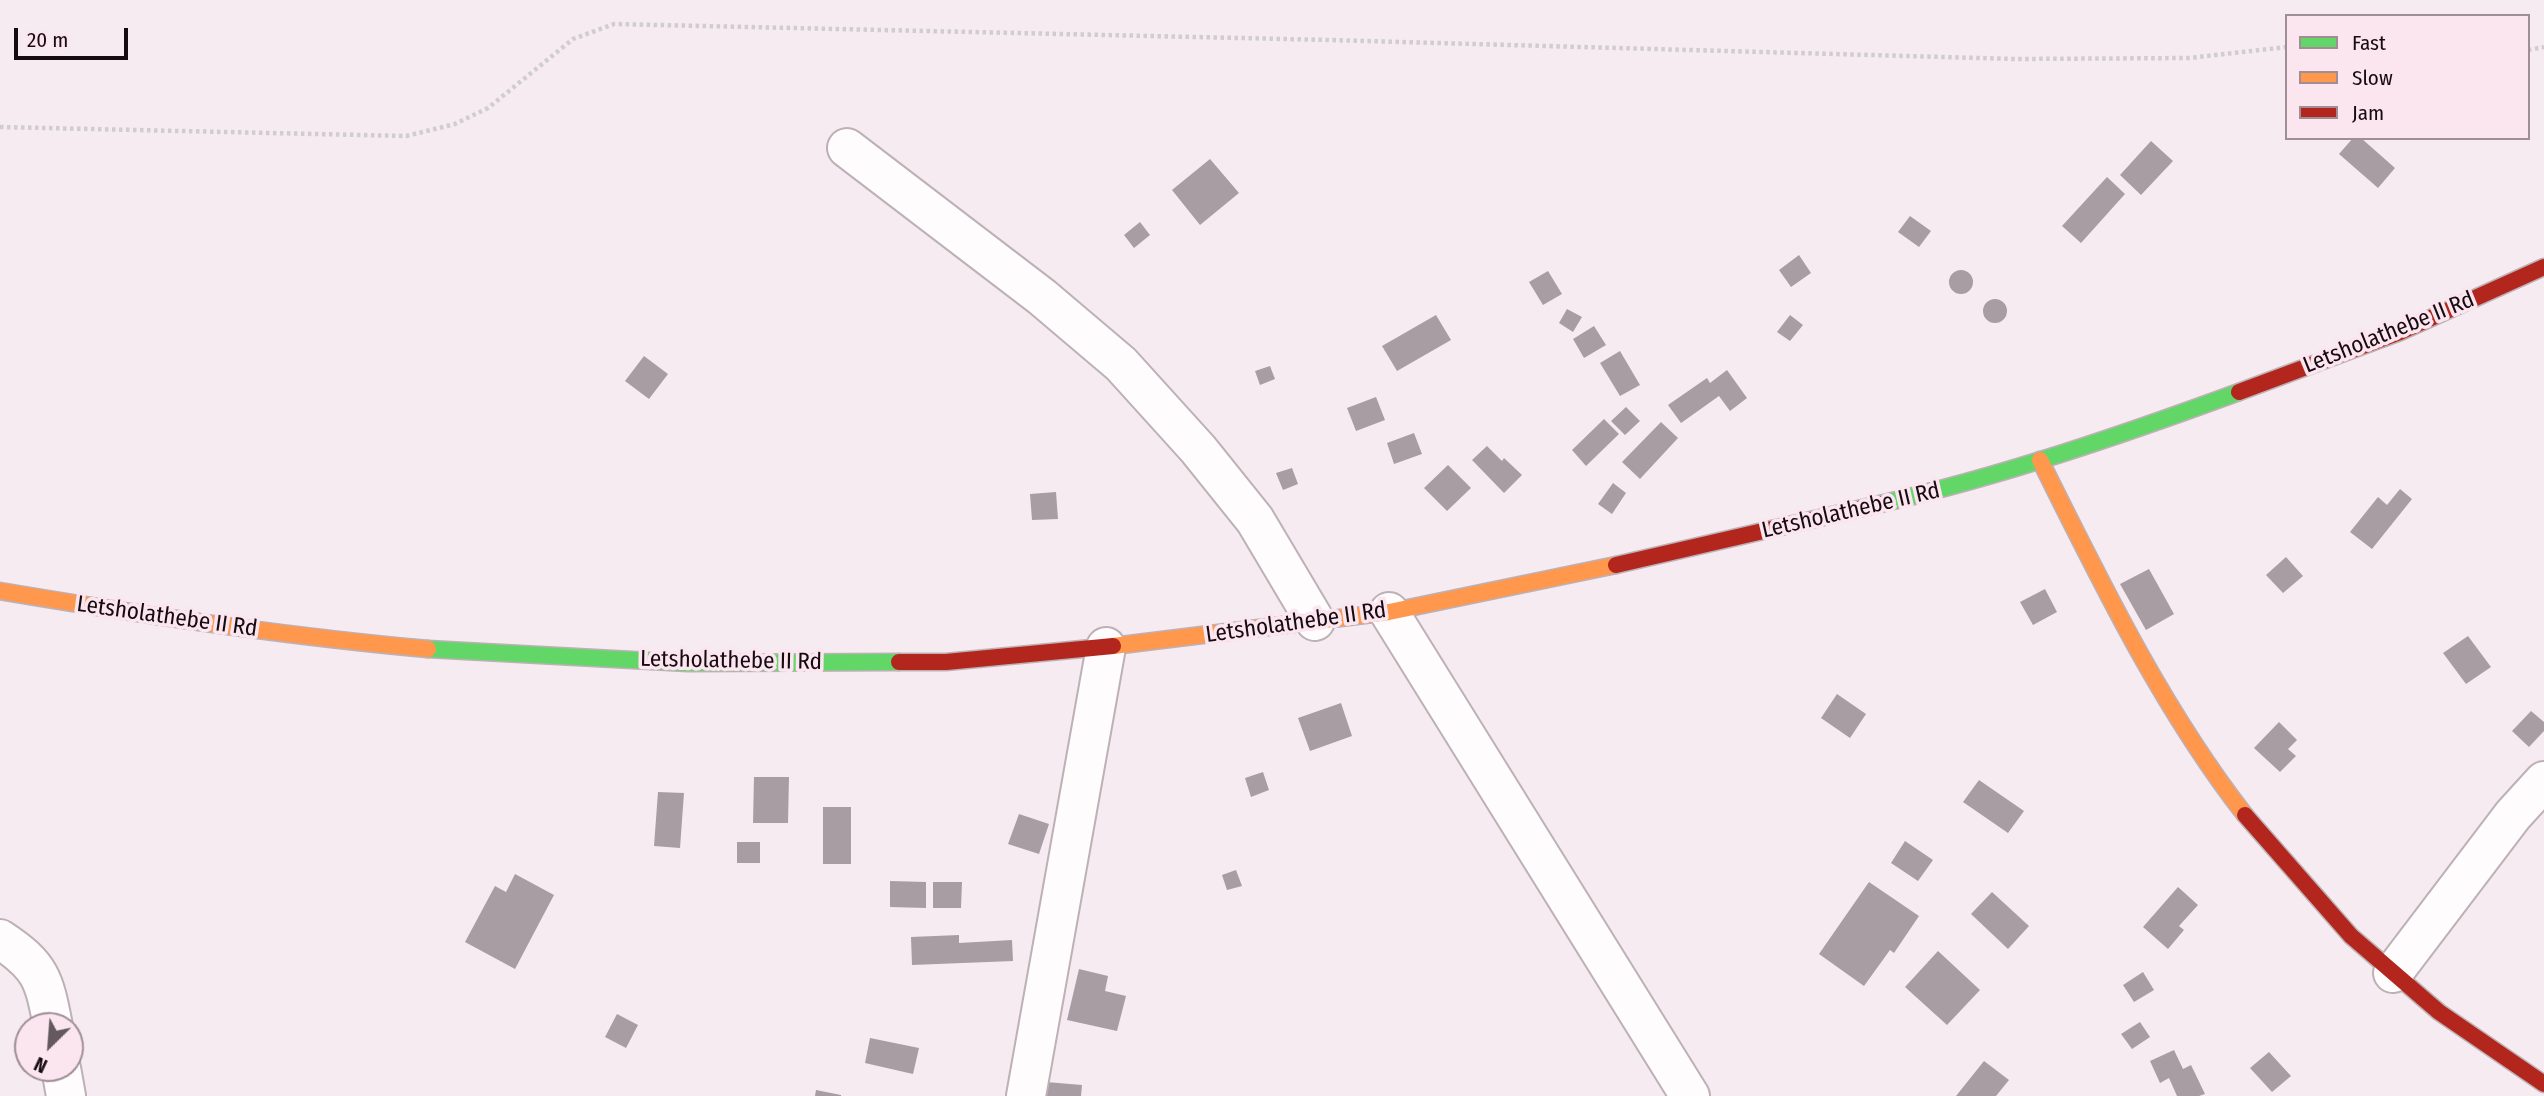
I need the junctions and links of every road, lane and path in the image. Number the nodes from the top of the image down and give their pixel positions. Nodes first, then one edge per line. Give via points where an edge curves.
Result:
1 (2285, 47) edge
2 (0, 127) edge
3 (847, 148) dead end
4 (2544, 267) edge
5 (2040, 460) junction
6 (0, 591) edge
7 (1389, 612) junction
8 (1315, 621) junction
9 (1106, 648) junction
10 (2544, 781) edge
11 (0, 939) edge
12 (2393, 973) junction
13 (50, 1012) edge
14 (2544, 1084) edge
15 (1026, 1096) edge
16 (1690, 1096) edge

1 - 2 path via 2189,58 2015,59 614,24 573,39 488,108 455,124 406,136
3 - 8 street via 1042,297 1121,364 1255,520
4 - 5 street, Letsholathebe II Rd via 2400,332
5 - 7 street, Letsholathebe II Rd via 1950,488 1560,578
5 - 12 street via 2128,635 2219,782 2319,901
6 - 9 street, Letsholathebe II Rd via 330,640 675,663 946,662
7 - 8 street, Letsholathebe II Rd
7 - 16 street
8 - 9 street, Letsholathebe II Rd
9 - 15 street
10 - 12 street
11 - 13 street via 22,954 45,984
12 - 14 street via 2439,1012

